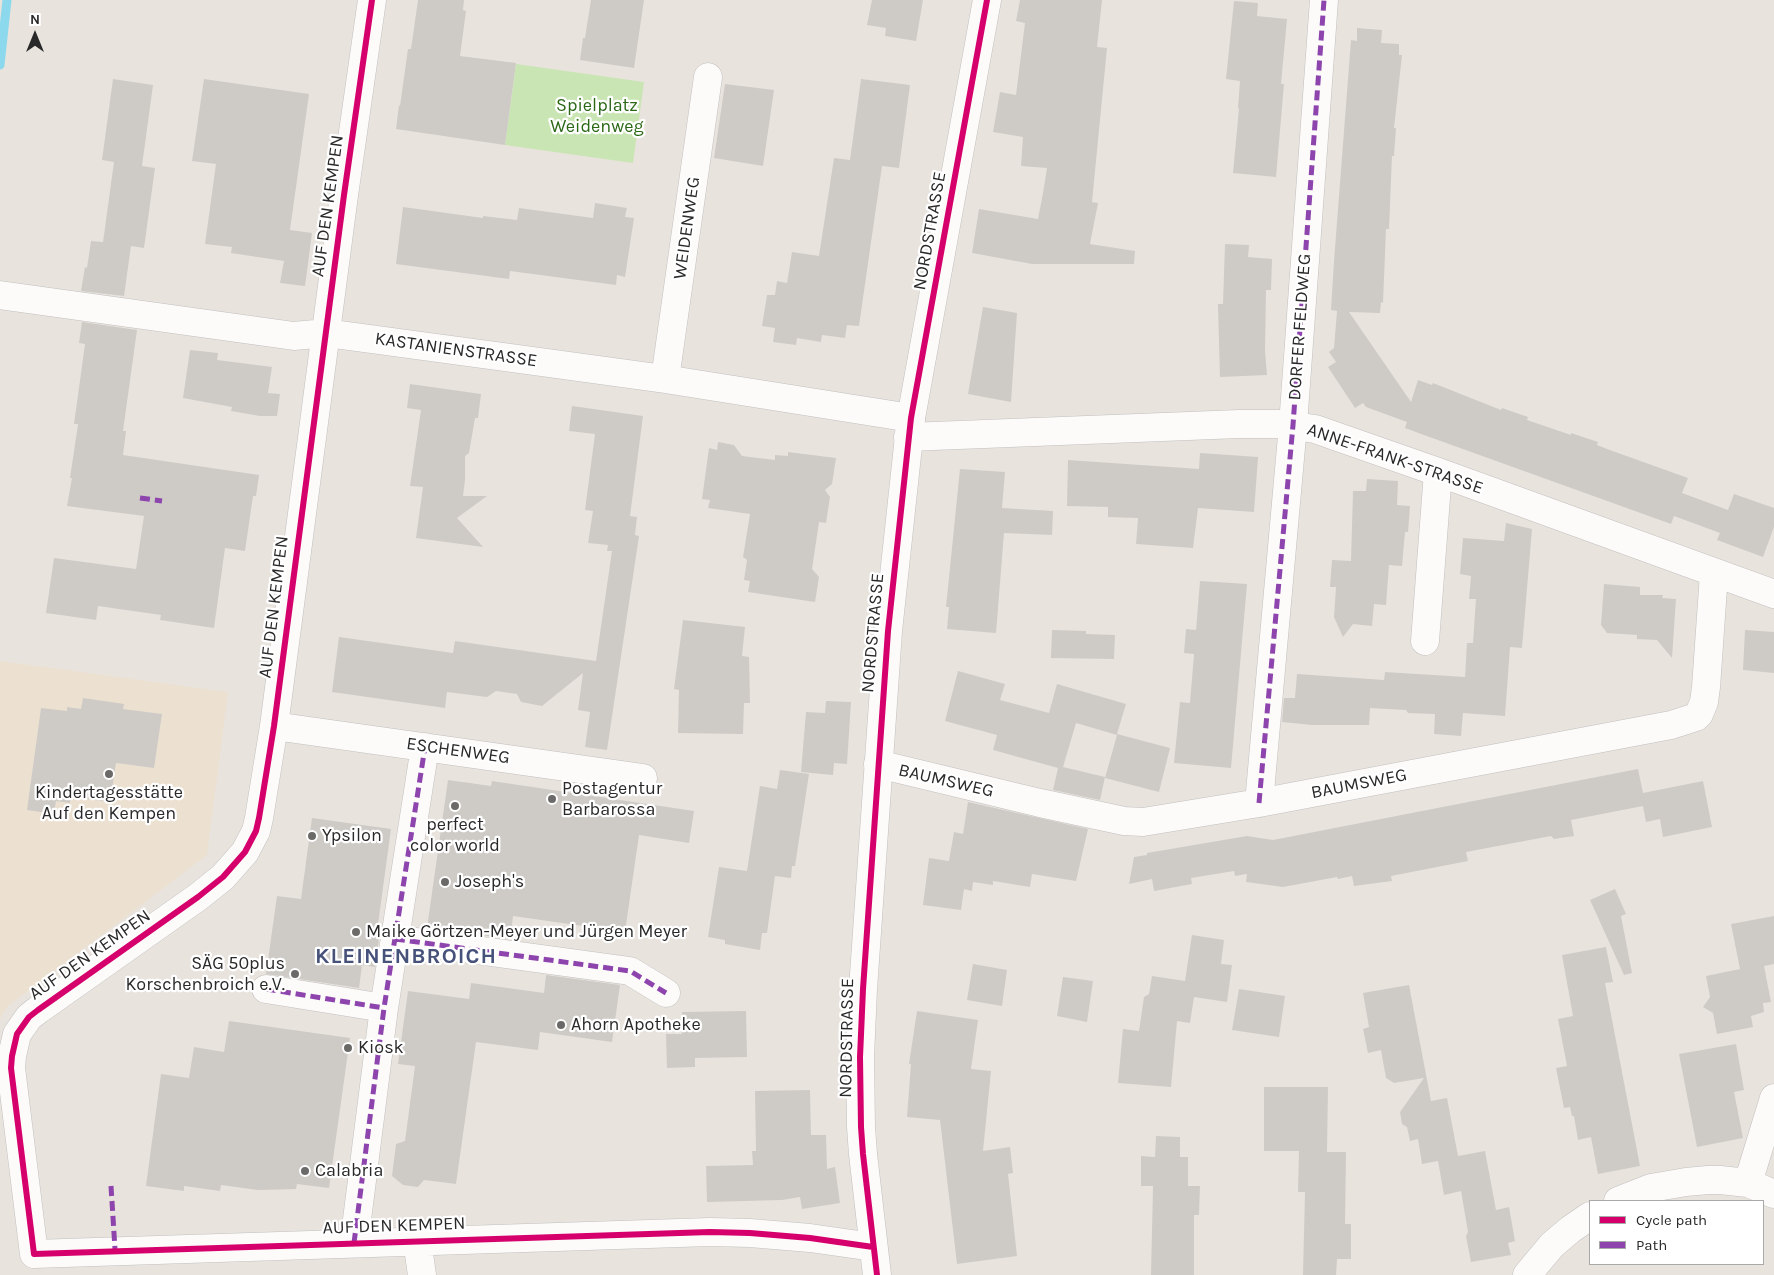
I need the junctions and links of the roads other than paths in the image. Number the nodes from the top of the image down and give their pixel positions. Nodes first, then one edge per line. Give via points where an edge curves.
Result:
1 (372, 0) edge
2 (987, 0) edge
3 (1324, 0) edge
4 (708, 77) dead end
5 (0, 295) edge
6 (326, 333) junction
7 (665, 379) junction
8 (1293, 425) junction
9 (909, 427) junction
10 (1438, 472) junction
11 (1714, 574) junction
12 (1774, 594) edge
13 (1425, 641) dead end
14 (274, 726) junction
15 (425, 747) junction
16 (878, 764) junction
17 (643, 778) dead end
18 (1259, 803) junction
19 (395, 939) junction
20 (266, 989) dead end
21 (666, 993) dead end
22 (384, 1008) junction
23 (1774, 1098) edge
24 (1748, 1183) junction
25 (1774, 1194) edge
26 (1621, 1200) edge
27 (1589, 1217) edge
28 (417, 1240) junction
29 (354, 1243) junction
30 (873, 1247) junction
31 (35, 1264) edge
32 (422, 1275) edge
33 (877, 1275) edge
34 (1527, 1275) edge

1 - 6 street, AUF DEN KEMPEN
2 - 9 street, NORDSTRASSE
3 - 8 street, DORFER FELDWEG
4 - 7 street, WEIDENWEG
5 - 6 street, KASTANIENSTRASSE via 294,336
6 - 7 street, KASTANIENSTRASSE
6 - 14 street, AUF DEN KEMPEN
7 - 9 street, KASTANIENSTRASSE
8 - 9 street, ANNE-FRANK-STRASSE
8 - 10 street, ANNE-FRANK-STRASSE via 1338,436
8 - 18 street, DORFER FELDWEG
9 - 16 street, NORDSTRASSE
10 - 11 street, ANNE-FRANK-STRASSE
10 - 13 street
11 - 12 street, ANNE-FRANK-STRASSE
11 - 18 street, BAUMSWEG via 1706,688 1702,708 1694,718
14 - 15 street, ESCHENWEG
14 - 31 street, AUF DEN KEMPEN via 260,818 239,861 198,897 38,1010 17,1034 11,1068
15 - 17 street, ESCHENWEG
15 - 19 street, AUF DEN KEMPEN
16 - 18 street, BAUMSWEG via 1124,821 1152,821
16 - 30 street, NORDSTRASSE via 860,1057 861,1127
19 - 21 street via 630,971
19 - 22 street, AUF DEN KEMPEN
20 - 22 street
22 - 29 street, AUF DEN KEMPEN
23 - 24 street
24 - 25 street
24 - 26 street via 1720,1180 1686,1182 1652,1188
27 - 34 street via 1552,1245
28 - 29 street, AUF DEN KEMPEN
28 - 30 street, AUF DEN KEMPEN via 710,1232 810,1238
28 - 32 street, AUF DEN KEMPEN
29 - 31 street, AUF DEN KEMPEN
30 - 33 street, NORDSTRASSE

